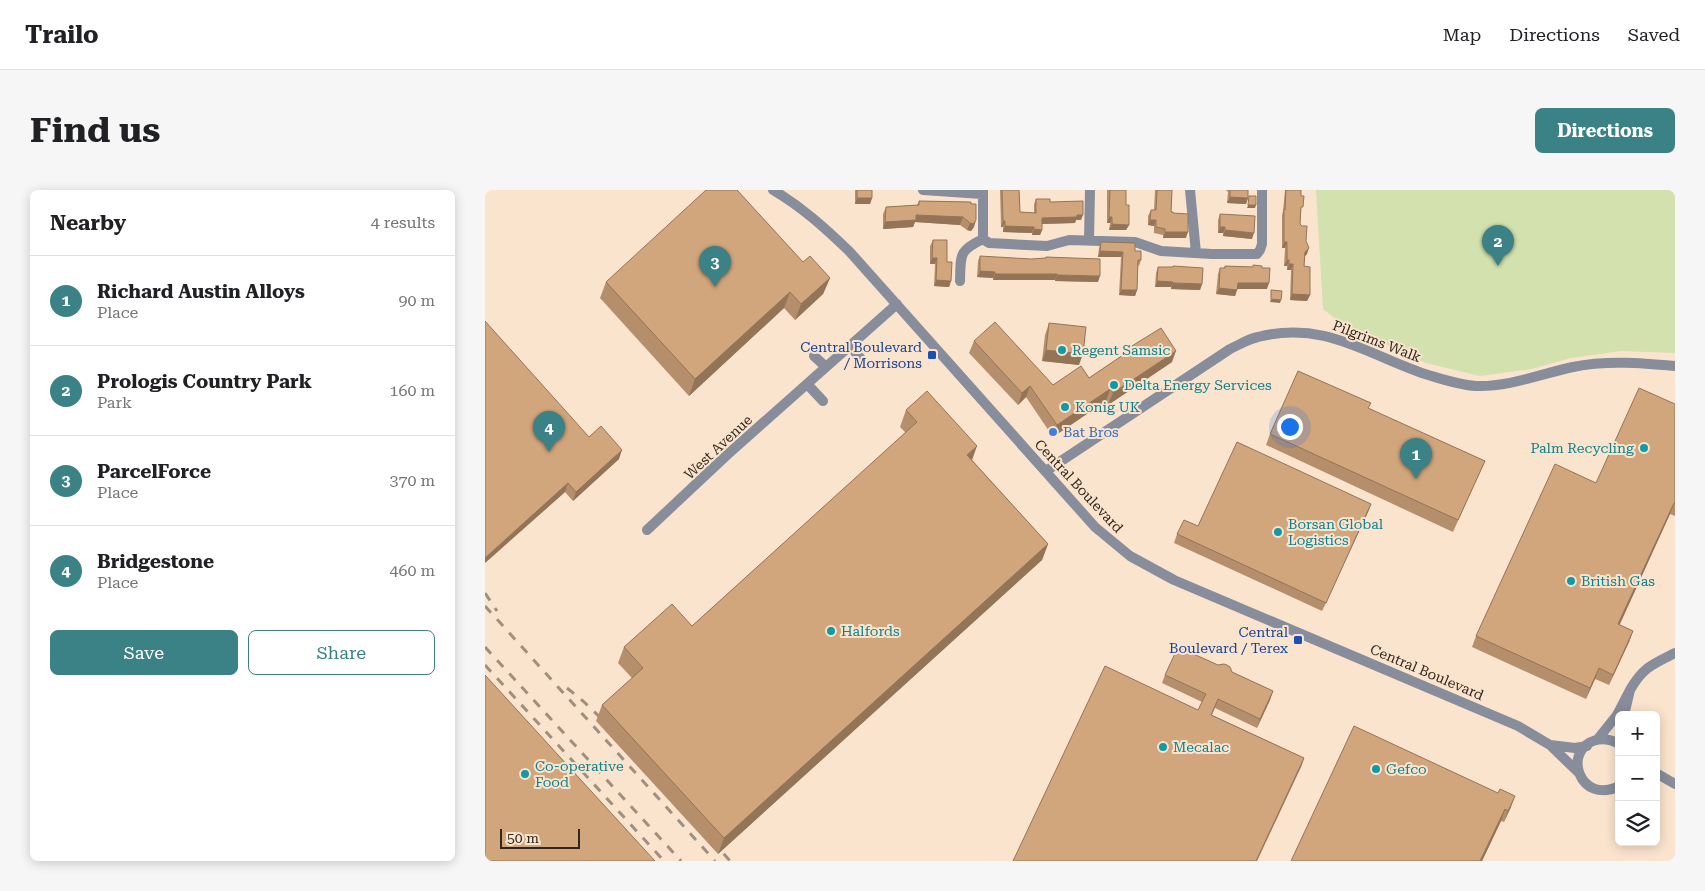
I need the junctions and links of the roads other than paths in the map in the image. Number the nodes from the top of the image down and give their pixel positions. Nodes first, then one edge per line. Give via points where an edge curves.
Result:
1 (773, 190) edge
2 (923, 190) edge
3 (1090, 190) edge
4 (1190, 190) edge
5 (1263, 190) edge
6 (982, 192) edge
7 (983, 239) junction
8 (1089, 240) junction
9 (1196, 253) junction
10 (960, 281) dead end
11 (897, 304) junction
12 (851, 346) junction
13 (814, 356) dead end
14 (861, 359) dead end
15 (1675, 366) edge
16 (826, 367) junction
17 (808, 384) junction
18 (823, 401) dead end
19 (1046, 471) junction
20 (647, 530) dead end
21 (1675, 652) edge
22 (1630, 690) junction
23 (1625, 711) edge
24 (1597, 740) junction
25 (1615, 742) edge
26 (1550, 745) junction
27 (1587, 746) junction
28 (1579, 773) junction
29 (1660, 776) edge
30 (1675, 784) edge
31 (1615, 788) edge

1 - 11 street, Central Boulevard via 822,224
2 - 6 street
3 - 8 street
4 - 9 street
5 - 9 street via 1262,244 1257,254
6 - 7 street
7 - 8 street via 989,243 1047,246 1069,240
7 - 10 street via 966,247 961,257
8 - 9 street via 1135,242 1161,251
11 - 12 street, West Avenue
11 - 19 street, Central Boulevard
12 - 14 street
12 - 16 street, West Avenue
13 - 16 street
15 - 19 street, Pilgrims Walk via 1595,363 1512,384 1477,386 1421,372 1328,336 1298,332 1257,337 1230,349
16 - 17 street, West Avenue
17 - 18 street
17 - 20 street, West Avenue
19 - 26 street, Central Boulevard via 1103,535 1137,560 1174,580 1518,726
21 - 22 street via 1651,665 1638,676
22 - 23 street
22 - 24 street via 1617,715
24 - 25 street
24 - 27 street
26 - 27 street, Central Boulevard
26 - 28 street, Central Boulevard
27 - 28 street via 1578,760
28 - 31 street, Central Boulevard via 1586,784 1598,791
29 - 30 street

